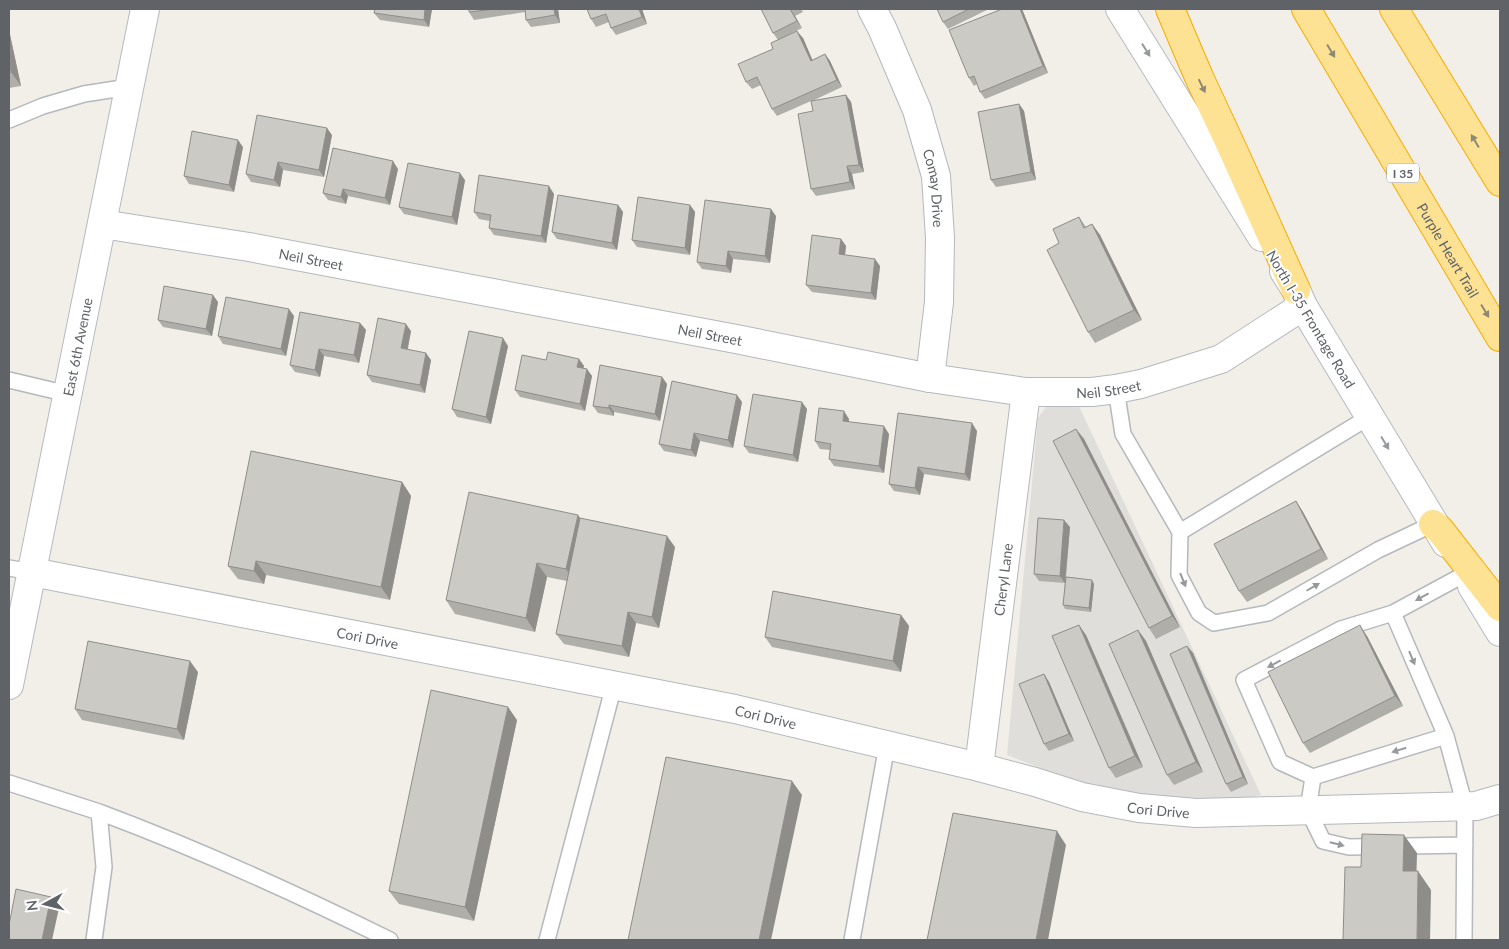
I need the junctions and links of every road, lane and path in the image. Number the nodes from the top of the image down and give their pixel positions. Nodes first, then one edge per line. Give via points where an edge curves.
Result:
1 (145, 9) edge
2 (872, 9) edge
3 (1120, 9) edge
4 (1170, 9) edge
5 (1306, 9) edge
6 (1394, 9) edge
7 (129, 87) junction
8 (9, 120) edge
9 (1500, 182) edge
10 (102, 224) junction
11 (1299, 298) junction
12 (1500, 337) edge
13 (930, 378) junction
14 (9, 380) edge
15 (1116, 389) junction
16 (1026, 392) junction
17 (68, 394) junction
18 (1369, 417) junction
19 (1434, 524) junction
20 (1180, 532) junction
21 (20, 570) edge
22 (1464, 574) junction
23 (1500, 607) edge
24 (1393, 613) junction
25 (1500, 632) edge
26 (614, 685) junction
27 (9, 686) edge
28 (1446, 736) junction
29 (887, 745) junction
30 (979, 767) junction
31 (1312, 777) junction
32 (9, 783) edge
33 (1500, 799) edge
34 (1465, 806) junction
35 (1308, 810) junction
36 (99, 812) junction
37 (1465, 845) junction
38 (94, 940) edge
39 (390, 940) edge
40 (547, 940) edge
41 (852, 940) edge
42 (1464, 940) edge

1 - 7 street, East 6th Avenue
2 - 13 street, Comay Drive via 917,110 936,176 940,238 939,302
3 -> 11 street, North I-35 Frontage Road
4 -> 11 highway via 1198,78
5 -> 12 highway, Purple Heart Trail / I 35
9 -> 6 highway
7 - 8 lane via 84,94
7 - 10 street, East 6th Avenue
10 - 13 street, Neil Street via 249,247
10 - 17 street, East 6th Avenue
11 - 15 street, Neil Street via 1222,358
11 - 18 street, North I-35 Frontage Road
13 - 16 street, Neil Street
14 - 17 lane
15 - 16 street, Neil Street
15 - 20 lane via 1123,434
16 - 30 street, Cheryl Lane
17 - 21 street, East 6th Avenue
18 -> 19 street, North I-35 Frontage Road
18 - 20 lane
20 -> 19 lane via 1179,575 1199,613 1214,624 1268,613 1378,550
19 - 22 street, North I-35 Frontage Road
19 - 23 highway
21 - 26 street, Cori Drive
21 - 27 street, East 6th Avenue
22 -> 24 lane
22 - 25 street, North I-35 Frontage Road
24 -> 28 lane
24 -> 31 lane via 1341,629 1244,680 1280,762
26 - 29 street, Cori Drive via 735,709
26 - 40 lane
28 -> 31 lane
28 - 34 lane
29 - 30 street, Cori Drive
29 - 41 lane
30 - 35 street, Cori Drive via 1082,797 1139,808 1196,813
31 - 35 lane
32 - 36 lane
33 - 34 street, Cori Drive
34 - 35 street, Cori Drive
34 - 37 lane
35 -> 37 lane via 1323,841 1349,847
36 - 38 lane via 104,868
36 - 39 lane via 160,835
37 - 42 lane

